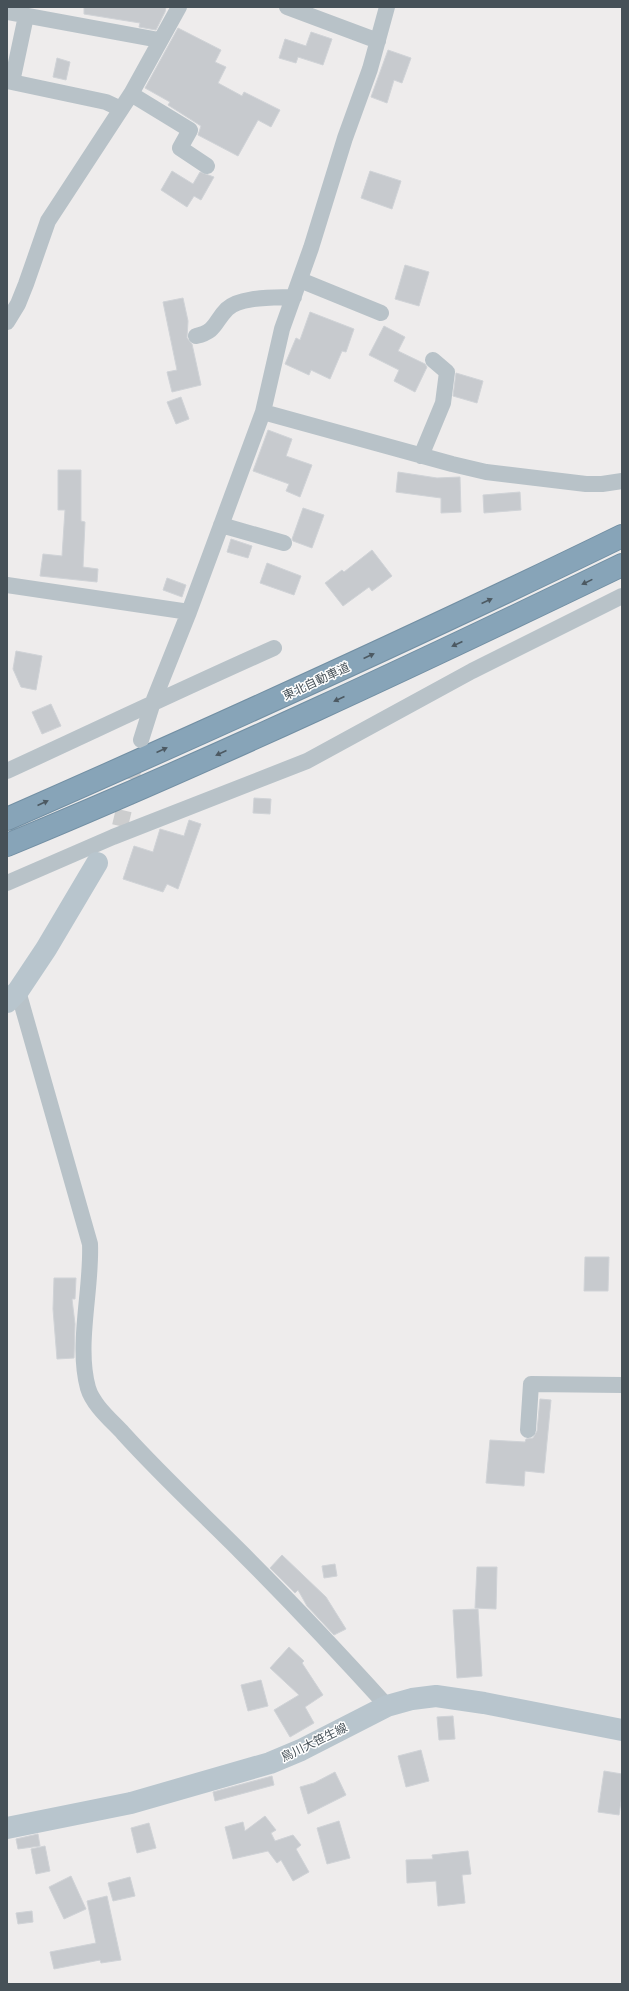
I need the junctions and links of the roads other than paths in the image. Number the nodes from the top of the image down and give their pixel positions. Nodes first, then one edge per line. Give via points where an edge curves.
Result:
1 (179, 7) edge
2 (287, 7) edge
3 (387, 7) edge
4 (7, 12) edge
5 (26, 16) junction
6 (159, 40) junction
7 (378, 42) junction
8 (10, 82) edge
9 (131, 94) junction
10 (121, 109) junction
11 (207, 166) dead end
12 (300, 280) junction
13 (294, 297) junction
14 (381, 313) dead end
15 (7, 322) edge
16 (196, 336) dead end
17 (432, 360) dead end
18 (263, 412) junction
19 (421, 456) junction
20 (622, 481) edge
21 (221, 525) junction
22 (622, 536) edge
23 (284, 543) dead end
24 (622, 565) edge
25 (7, 585) edge
26 (622, 596) edge
27 (189, 612) junction
28 (274, 648) dead end
29 (153, 702) junction
30 (141, 740) tunnel mouth
31 (7, 771) edge
32 (7, 819) edge
33 (116, 831) junction
34 (7, 845) edge
35 (97, 863) joint
36 (7, 883) edge
37 (13, 997) edge
38 (622, 1385) edge
39 (528, 1430) dead end
40 (387, 1706) junction
41 (622, 1730) edge
42 (7, 1828) edge

1 - 6 street
2 - 7 street
3 - 7 street
4 - 5 street
5 - 6 street
5 - 8 street
6 - 9 street
7 - 12 street
8 - 10 street via 106,102
9 - 10 street
9 - 11 street via 190,130 180,148
10 - 15 street via 48,221 18,304
12 - 13 street
12 - 14 street
13 - 16 street via 244,300 228,308 209,332
13 - 18 street via 282,329
17 - 19 street via 447,372 443,403
18 - 19 street
18 - 21 street
19 - 20 street via 486,472 586,484
21 - 23 street
21 - 27 street
32 -> 22 highway, 東北自動車道 via 243,715
24 -> 34 highway via 366,687 153,783
25 - 27 street
26 - 33 street via 472,671 307,761
27 - 29 street
28 - 29 street
29 - 30 street
29 - 31 street via 126,717
33 - 35 street
33 - 36 street
35 - 37 street via 46,949
37 - 40 street via 90,1244 91,1266 84,1345 85,1370 89,1389 96,1403 140,1452 330,1643
38 - 39 street via 531,1384
40 - 41 street, 鳥川大笹生線 via 436,1696 492,1704
40 - 42 street, 鳥川大笹生線 via 270,1763 131,1803

